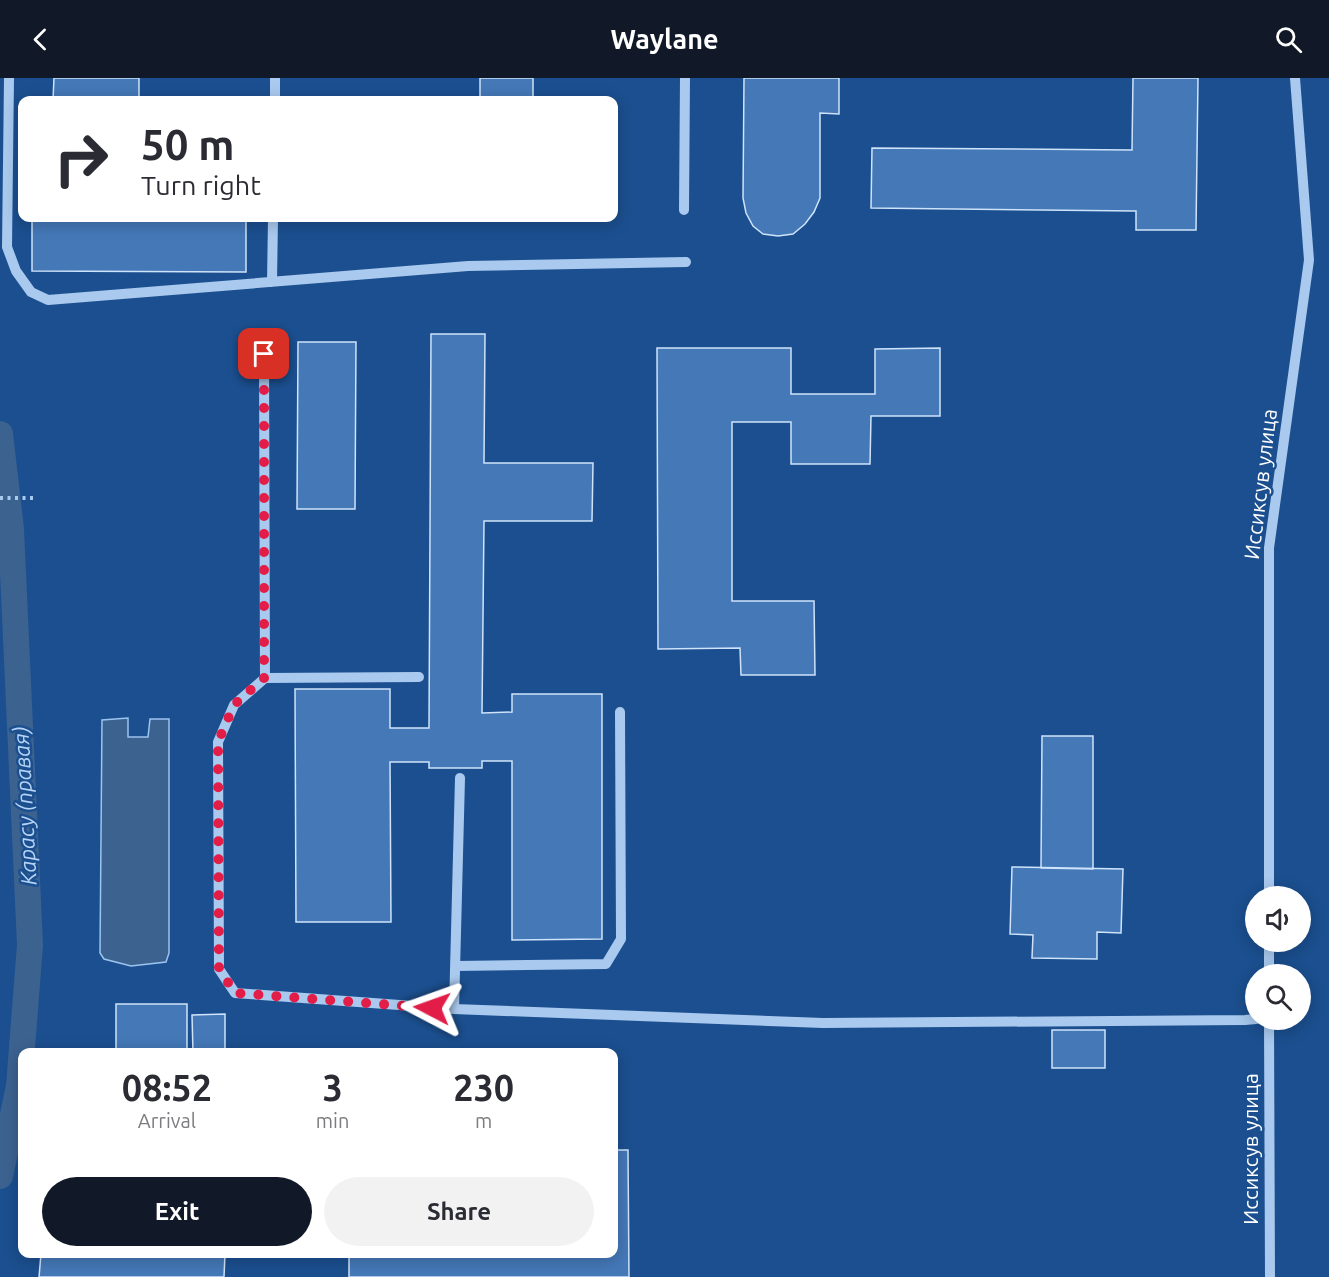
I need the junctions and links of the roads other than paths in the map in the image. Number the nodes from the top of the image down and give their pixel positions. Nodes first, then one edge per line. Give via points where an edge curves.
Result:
1 (9, 78) edge
2 (275, 78) edge
3 (685, 78) edge
4 (1295, 78) edge
5 (275, 96) edge
6 (684, 210) dead end
7 (273, 222) edge
8 (686, 262) dead end
9 (272, 282) junction
10 (264, 354) dead end
11 (419, 677) dead end
12 (264, 678) junction
13 (620, 712) dead end
14 (460, 778) dead end
15 (1269, 886) edge
16 (456, 966) junction
17 (454, 1009) junction
18 (1245, 1020) edge
19 (1269, 1030) edge
20 (1270, 1277) edge

1 - 9 street via 7,247 16,271 31,292 48,300
2 - 5 street
3 - 6 street
4 - 15 street, Иссиксув улица via 1309,260 1269,548
7 - 9 street
8 - 9 street via 468,266
10 - 12 street
11 - 12 street
12 - 17 street via 234,705 218,742 219,969 235,993
13 - 16 street via 621,939 606,964
14 - 16 street
16 - 17 street
17 - 18 street via 823,1023
19 - 20 street, Иссиксув улица

